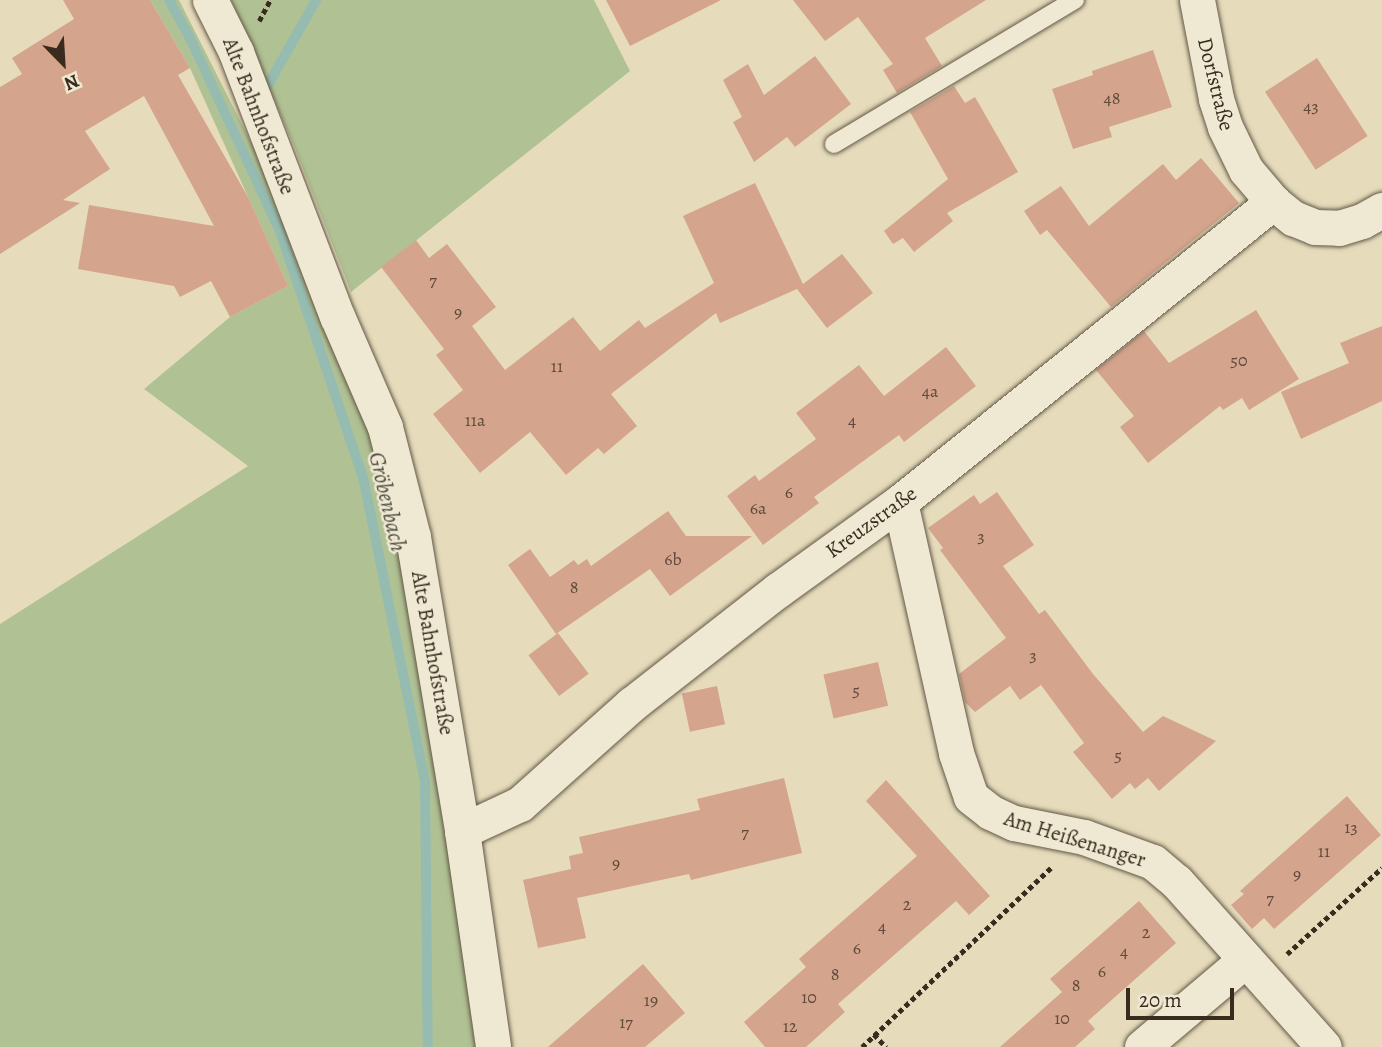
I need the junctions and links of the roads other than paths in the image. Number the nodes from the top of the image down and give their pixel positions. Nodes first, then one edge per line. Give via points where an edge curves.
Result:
1 (210, 0) edge
2 (1075, 0) edge
3 (1197, 0) edge
4 (834, 144) dead end
5 (1273, 202) junction
6 (1382, 210) edge
7 (900, 502) junction
8 (462, 831) junction
9 (1253, 969) junction
10 (493, 1047) edge
11 (1142, 1047) edge
12 (1324, 1047) edge

1 - 8 street, Alte Bahnhofstraße via 236,52 385,427 413,537
2 - 4 lane
3 - 5 street, Dorfstraße via 1225,127 1246,170
5 - 6 street, Dorfstraße via 1293,218 1315,227 1339,228
5 - 7 street, Kreuzstraße
7 - 8 street, Kreuzstraße via 632,704 520,804
7 - 9 street, Am Heißenanger via 956,753 971,797 1014,823 1084,838 1153,862 1176,881
8 - 10 street, Alte Bahnhofstraße
9 - 11 street
9 - 12 street, Am Heißenanger

